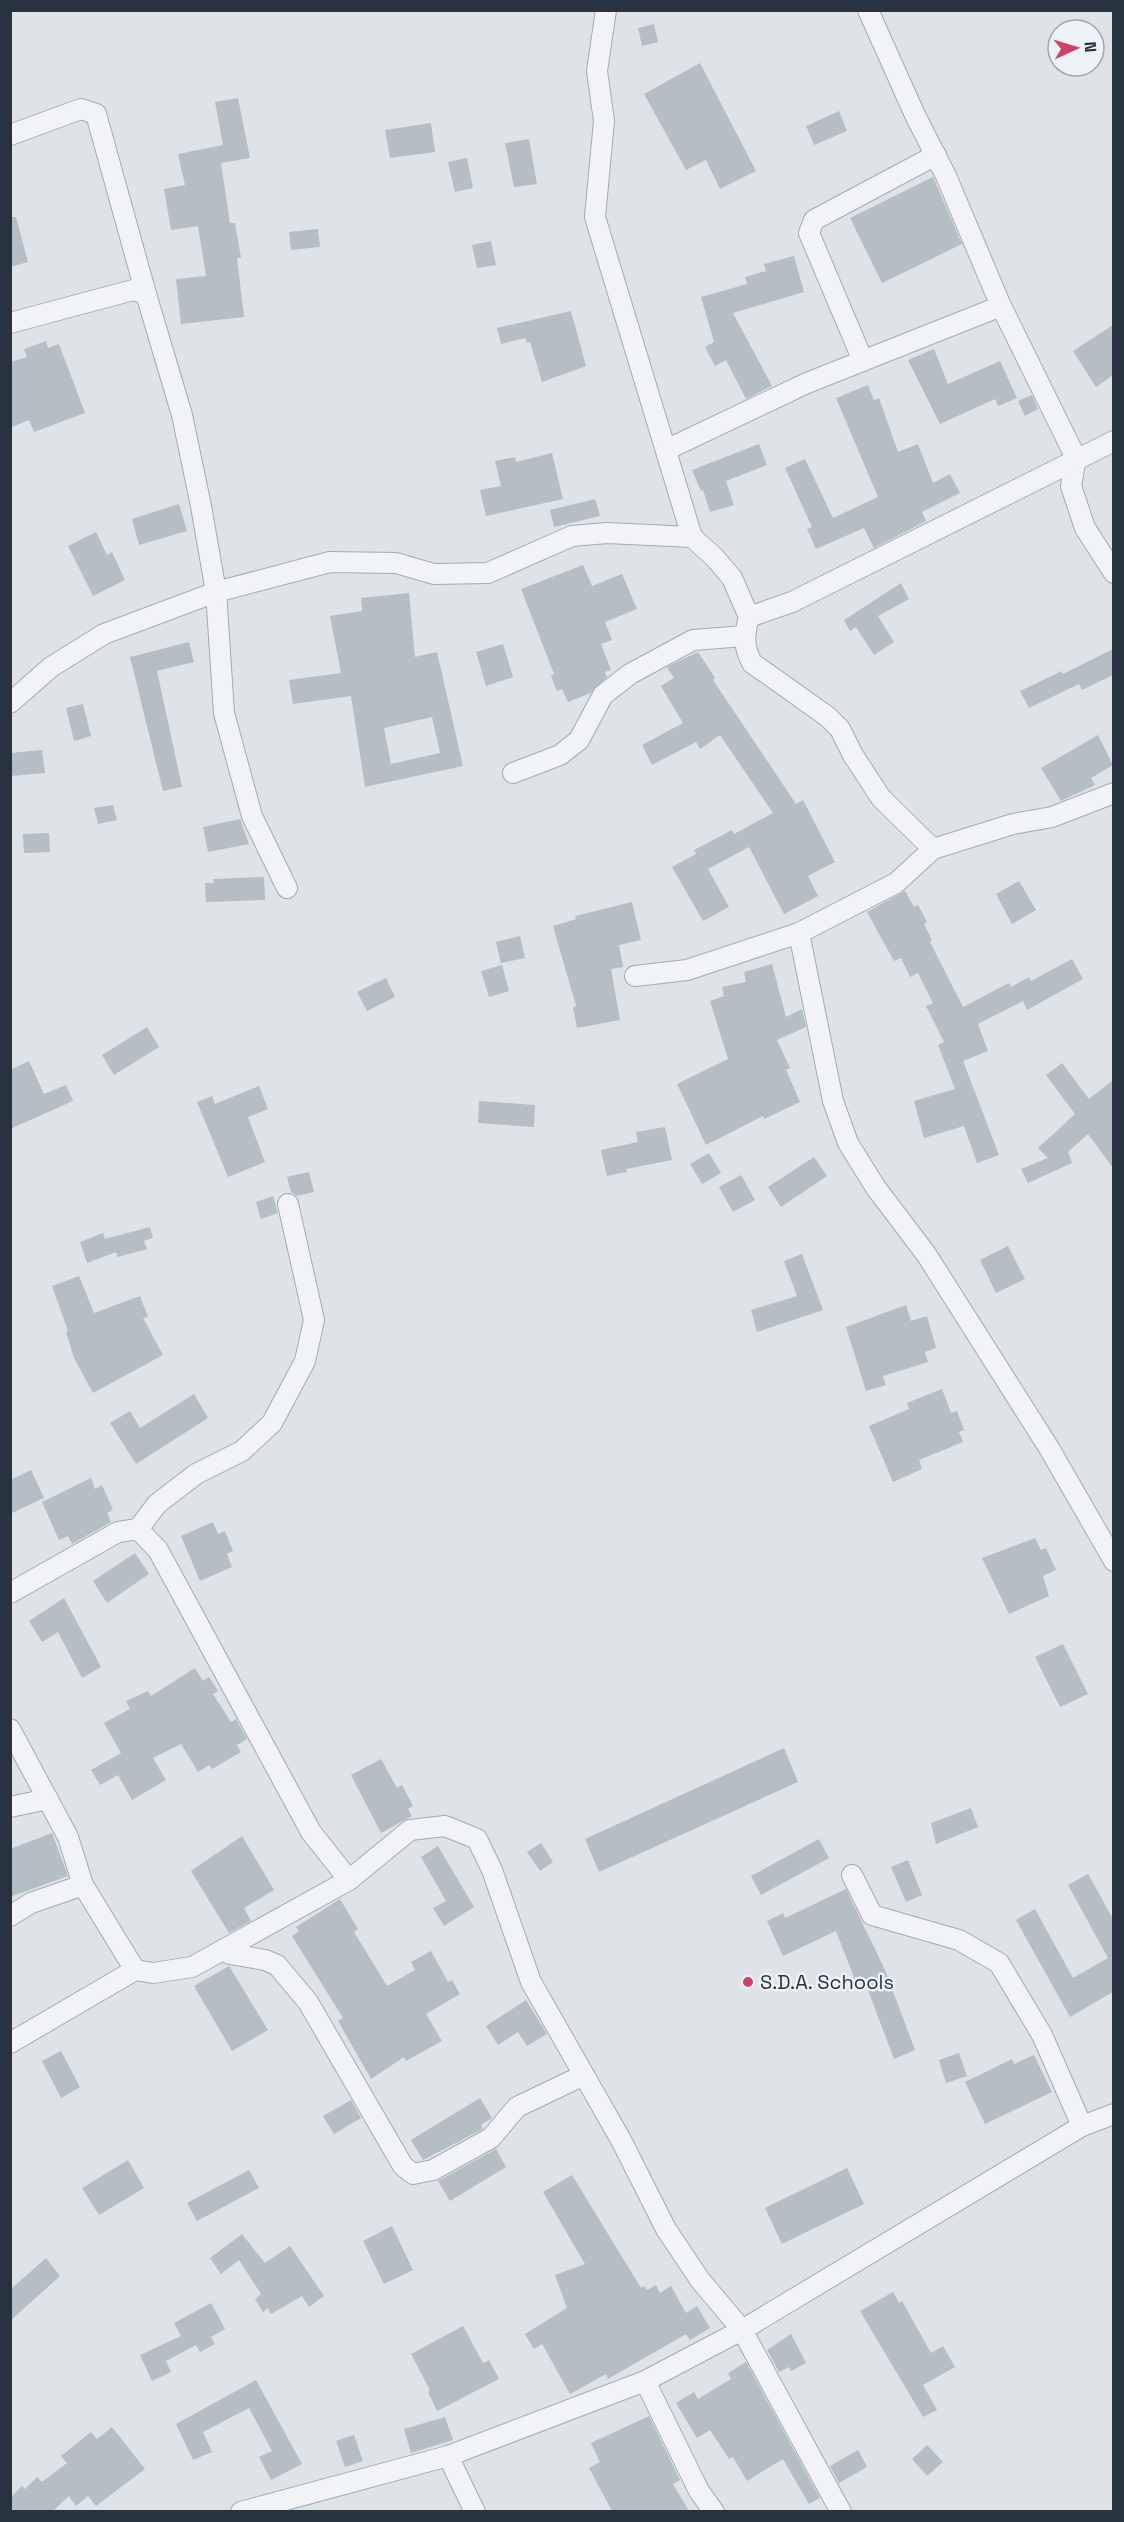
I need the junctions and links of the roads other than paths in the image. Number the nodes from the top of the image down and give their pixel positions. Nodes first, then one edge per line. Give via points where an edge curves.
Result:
1 (606, 10) edge
2 (868, 10) edge
3 (10, 135) edge
4 (936, 155) junction
5 (146, 294) junction
6 (1001, 306) junction
7 (10, 322) edge
8 (863, 361) junction
9 (1113, 441) edge
10 (666, 450) junction
11 (1076, 458) junction
12 (692, 537) junction
13 (1113, 573) edge
14 (216, 592) junction
15 (747, 626) junction
16 (10, 703) edge
17 (513, 773) dead end
18 (1113, 794) edge
19 (933, 849) junction
20 (287, 888) dead end
21 (798, 933) junction
22 (636, 976) dead end
23 (288, 1204) dead end
24 (138, 1529) junction
25 (1113, 1561) edge
26 (10, 1593) edge
27 (10, 1729) edge
28 (48, 1799) junction
29 (10, 1807) edge
30 (852, 1875) dead end
31 (349, 1880) junction
32 (82, 1885) junction
33 (10, 1916) edge
34 (224, 1949) junction
35 (135, 1970) junction
36 (10, 2043) edge
37 (584, 2075) junction
38 (1113, 2114) edge
39 (1082, 2126) junction
40 (742, 2330) junction
41 (645, 2382) junction
42 (448, 2456) junction
43 (241, 2511) edge
44 (475, 2511) edge
45 (714, 2511) edge
46 (841, 2511) edge

1 - 10 street via 597,71 604,121 595,217
2 - 4 street
3 - 5 street via 81,109 96,114
4 - 6 street
4 - 8 street via 814,220 809,233
5 - 7 street via 133,290
5 - 14 street via 182,415
6 - 8 street
6 - 11 street
8 - 10 street via 807,383
9 - 11 street
10 - 12 street
11 - 13 street via 1071,486 1085,528
11 - 15 street
12 - 14 street via 607,533 572,536 488,573 434,574 396,563 330,562
12 - 15 street via 732,578
14 - 16 street via 104,634 51,667
14 - 20 street via 224,713 252,816
15 - 17 street via 693,639 630,674 603,695 579,740 560,755
15 - 19 street via 745,649 752,663 840,729 881,798
18 - 19 street via 1052,817 1013,824
19 - 21 street via 896,883
21 - 22 street via 687,970
21 - 25 street via 833,1101 848,1143 926,1254 1049,1448
23 - 24 street via 314,1320 304,1361 272,1423 242,1451 196,1474 157,1504
24 - 26 street via 118,1532
24 - 31 street via 158,1551 311,1832
27 - 28 street
28 - 29 street
28 - 32 street via 68,1837
30 - 39 street via 872,1915 959,1940 999,1963 1042,2035
31 - 34 street
31 - 37 street via 410,1830 445,1826 477,1839 492,1870 531,1982
32 - 33 street
32 - 35 street
34 - 35 street via 192,1967 153,1973
34 - 37 street via 230,1954 278,1965 308,2002 403,2166 413,2174 433,2170 491,2138 517,2107
35 - 36 street
37 - 40 street via 666,2229 700,2280
38 - 39 street
39 - 40 street
40 - 41 street
40 - 46 street
41 - 42 street
41 - 45 street via 699,2491
42 - 43 street
42 - 44 street

